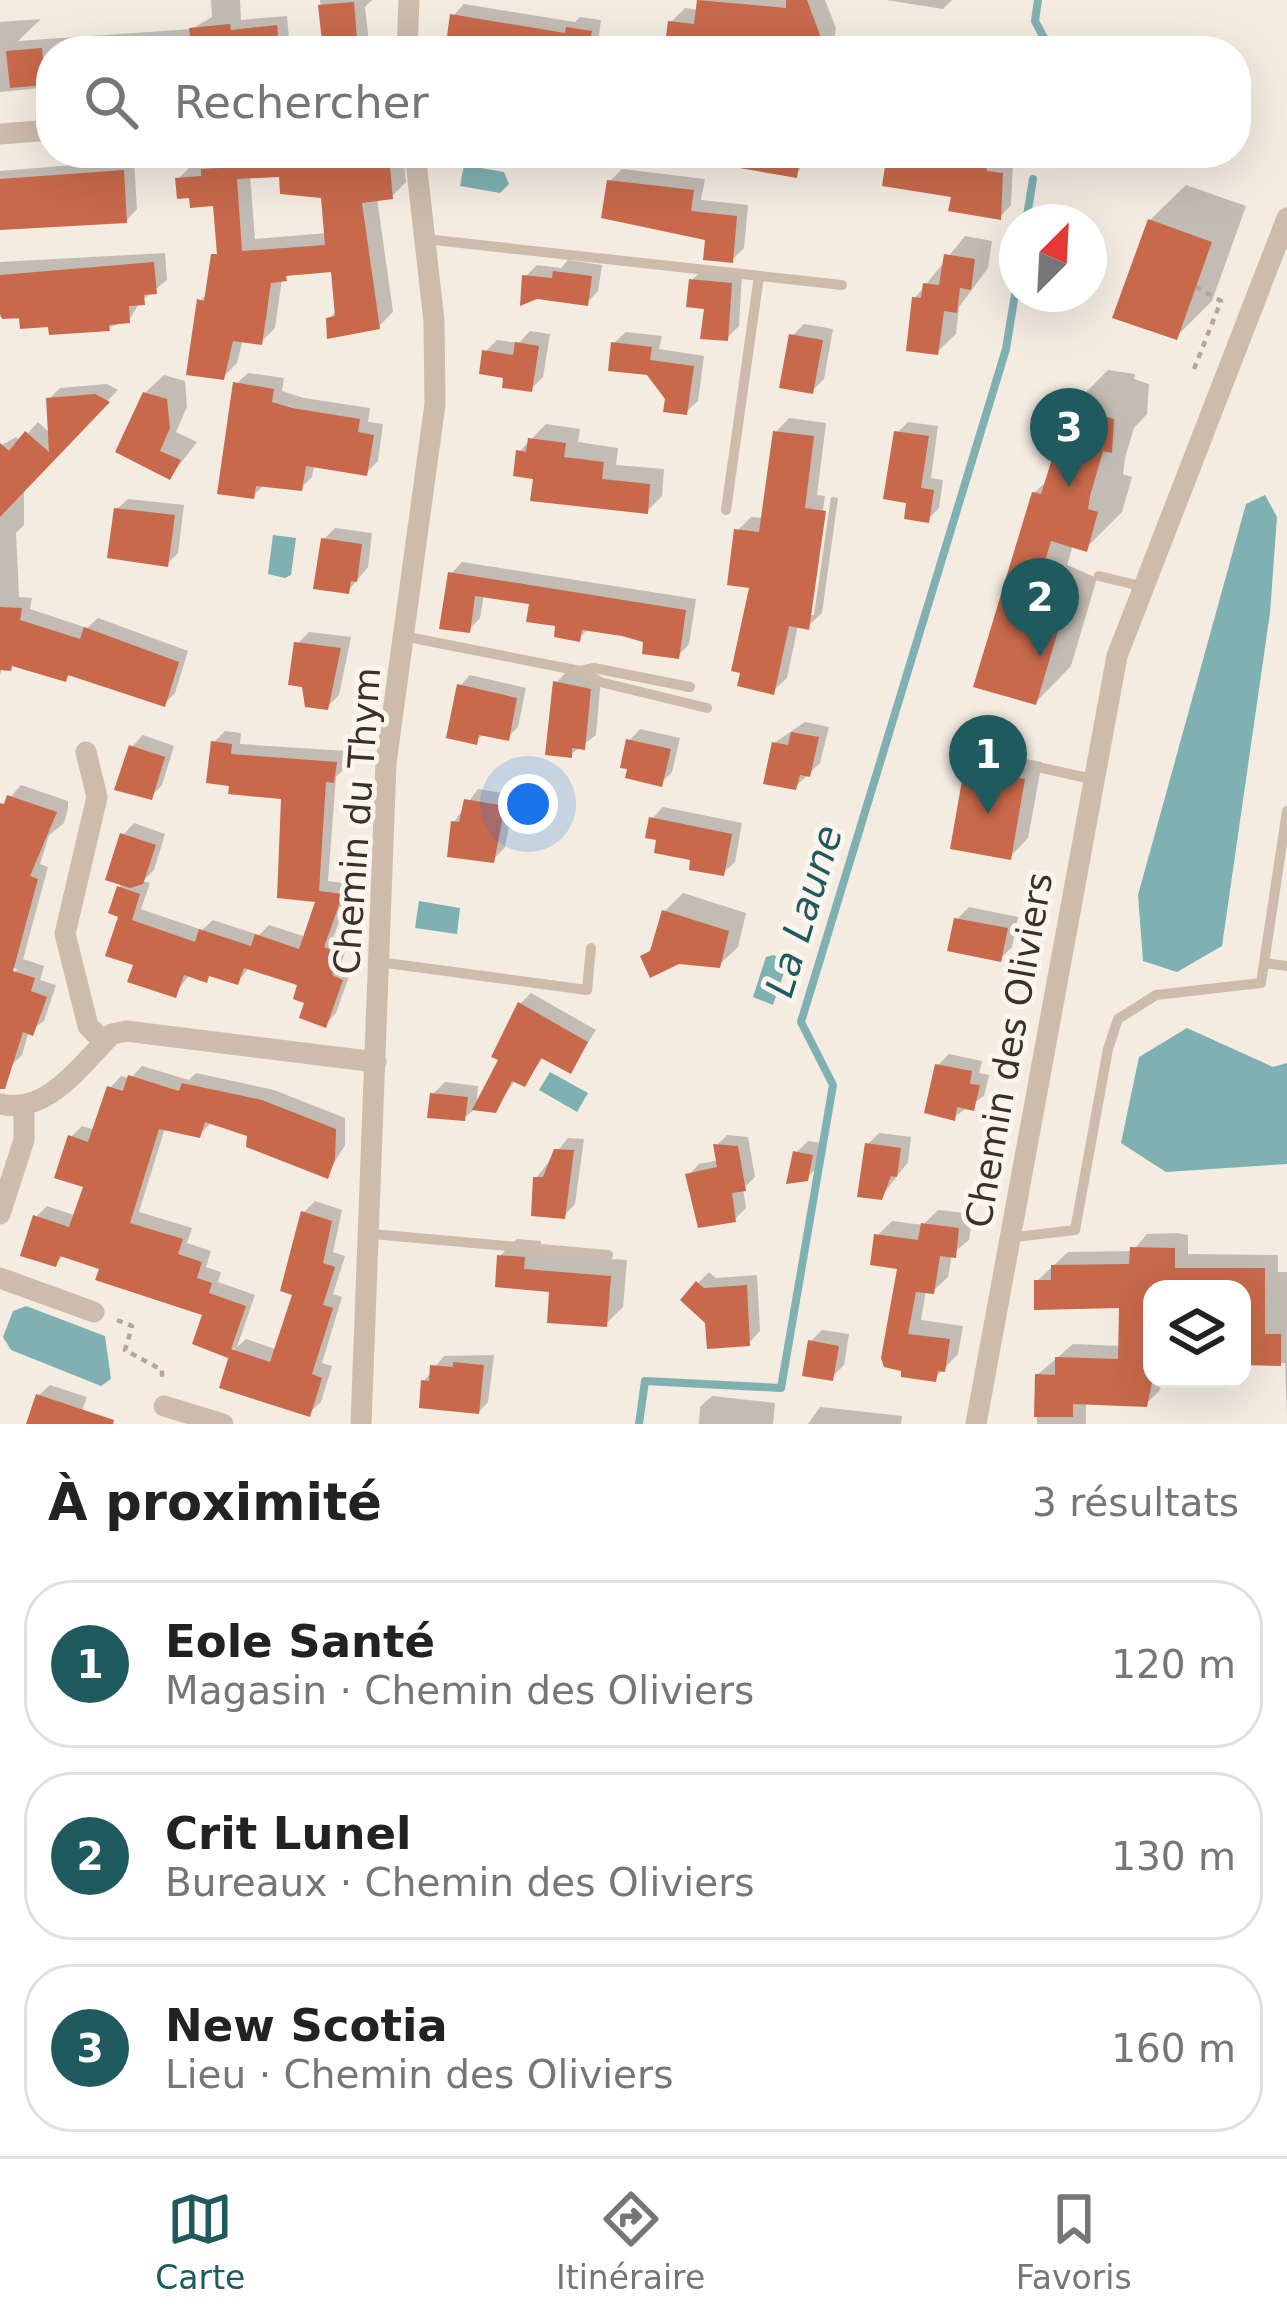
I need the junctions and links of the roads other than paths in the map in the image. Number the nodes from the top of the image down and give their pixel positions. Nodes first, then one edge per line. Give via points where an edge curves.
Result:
1 (409, 0) edge
2 (408, 36) edge
3 (36, 131) edge
4 (0, 134) edge
5 (417, 168) edge
6 (1287, 218) edge
7 (424, 238) junction
8 (759, 276) junction
9 (842, 285) dead end
10 (726, 510) dead end
11 (1099, 576) dead end
12 (1144, 587) junction
13 (403, 636) junction
14 (580, 671) junction
15 (690, 687) dead end
16 (707, 708) dead end
17 (86, 752) dead end
18 (1042, 768) dead end
19 (1092, 779) junction
20 (1287, 811) edge
21 (591, 948) dead end
22 (379, 962) junction
23 (1264, 963) junction
24 (1287, 966) edge
25 (104, 1042) junction
26 (376, 1062) junction
27 (0, 1103) edge
28 (24, 1109) junction
29 (0, 1214) edge
30 (372, 1234) junction
31 (1008, 1238) junction
32 (608, 1255) dead end
33 (0, 1278) edge
34 (94, 1312) road end
35 (164, 1406) road end
36 (223, 1424) edge
37 (361, 1424) edge
38 (976, 1424) edge

1 - 2 street
3 - 4 street
5 - 7 street, Chemin du Thym
6 - 12 street, Chemin des Oliviers
7 - 8 lane
7 - 13 street, Chemin du Thym via 435,404
8 - 9 lane
8 - 10 lane
11 - 12 lane
12 - 19 street, Chemin des Oliviers via 1118,656
13 - 14 lane
13 - 22 street, Chemin du Thym via 386,763
14 - 15 lane
14 - 16 lane
17 - 25 street via 97,796 65,934 88,1026
18 - 19 lane
19 - 31 street, Chemin des Oliviers
20 - 23 lane
21 - 22 lane via 587,990
22 - 26 street, Chemin du Thym
23 - 24 lane
23 - 31 lane via 1261,983 1156,995 1118,1019 1075,1230
25 - 26 street via 126,1031
25 - 28 street
26 - 30 street, Chemin du Thym
27 - 28 street
28 - 29 street via 24,1140
30 - 32 lane
30 - 37 street, Chemin du Thym
31 - 38 street, Chemin des Oliviers
33 - 34 street
35 - 36 street

